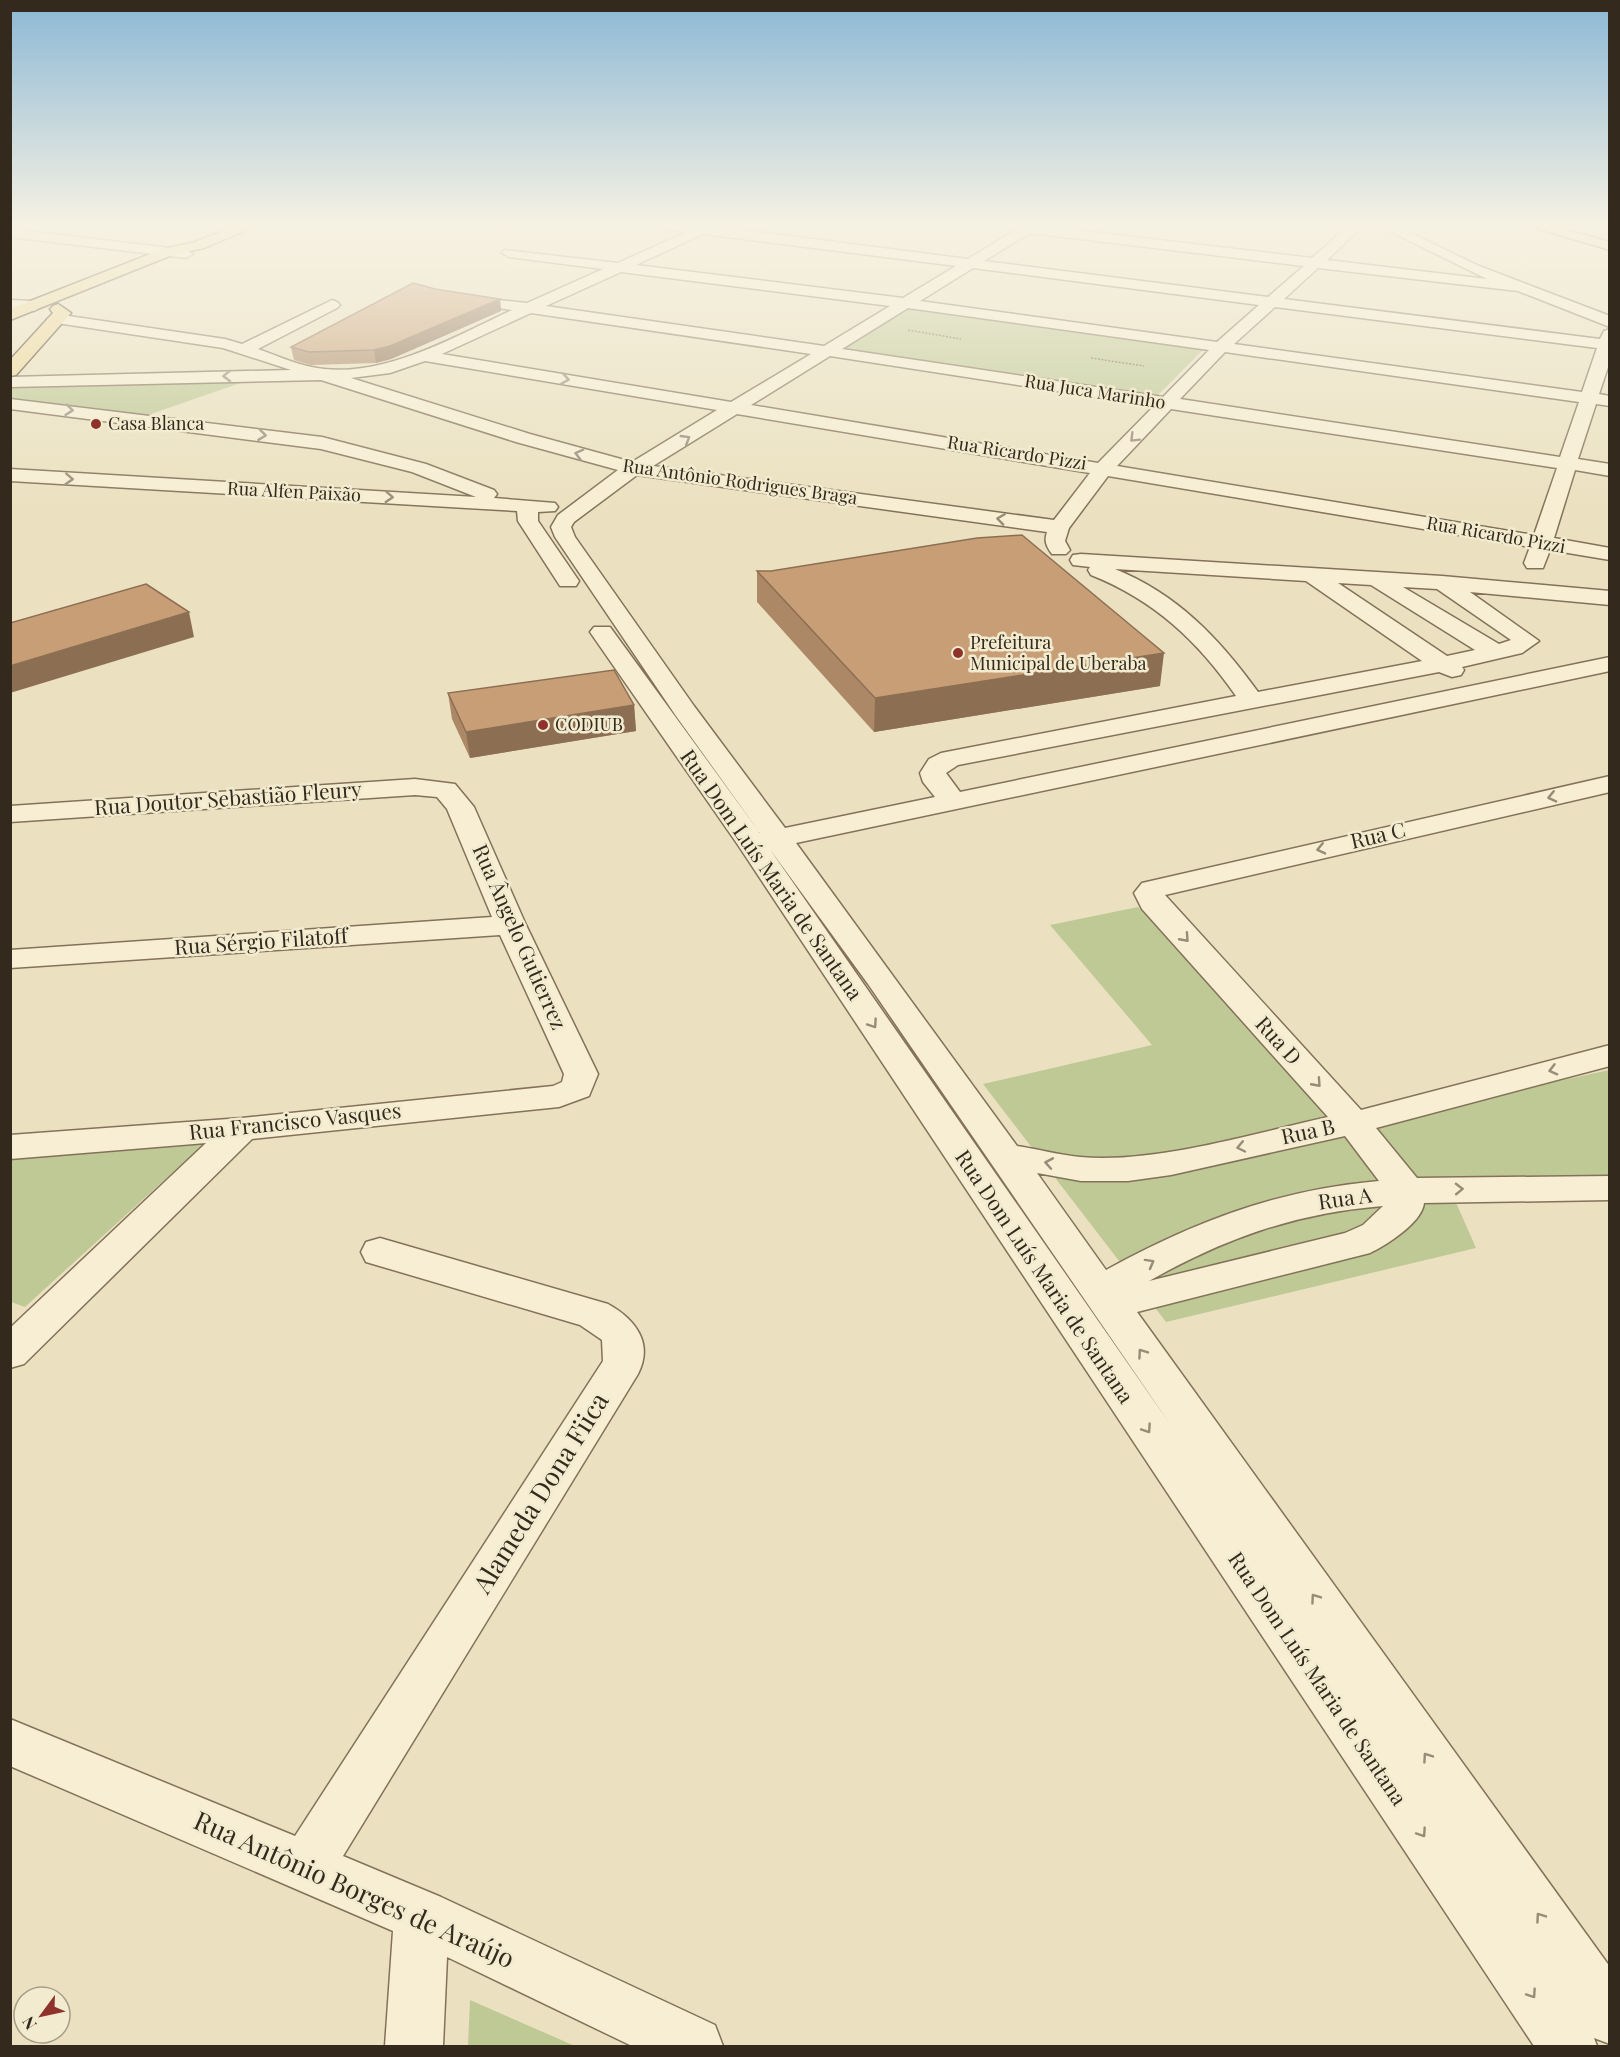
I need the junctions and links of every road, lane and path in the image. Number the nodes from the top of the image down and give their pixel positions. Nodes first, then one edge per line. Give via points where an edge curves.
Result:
1 (52, 320) edge
2 (92, 320) edge
3 (302, 320) edge
4 (504, 320) edge
5 (613, 320) edge
6 (876, 320) edge
7 (1026, 320) edge
8 (1250, 320) edge
9 (1426, 320) edge
10 (899, 328) dead end
11 (967, 336) dead end
12 (961, 339) junction
13 (1609, 341) edge
14 (954, 345) dead end
15 (1221, 347) junction
16 (245, 349) junction
17 (826, 351) junction
18 (1094, 355) dead end
19 (424, 356) junction
20 (1091, 358) junction
21 (1088, 362) dead end
22 (1144, 366) dead end
23 (10, 371) edge
24 (326, 375) junction
25 (154, 378) junction
26 (10, 382) edge
27 (1589, 398) junction
28 (1610, 401) edge
29 (10, 404) edge
30 (1168, 404) junction
31 (740, 407) junction
32 (104, 415) junction
33 (1567, 464) junction
34 (1104, 468) junction
35 (1610, 470) edge
36 (628, 474) junction
37 (10, 475) edge
38 (549, 498) junction
39 (1059, 527) junction
40 (1541, 543) junction
41 (1610, 554) edge
42 (1060, 557) junction
43 (1532, 575) dead end
44 (1313, 576) junction
45 (1377, 580) junction
46 (1442, 583) junction
47 (1610, 598) edge
48 (1496, 652) junction
49 (1443, 664) junction
50 (1610, 664) edge
51 (1484, 691) junction
52 (1251, 700) junction
53 (1610, 784) edge
54 (445, 790) joint
55 (945, 792) junction
56 (10, 814) edge
57 (757, 831) junction
58 (1149, 893) joint
59 (511, 925) junction
60 (10, 959) edge
61 (1610, 1055) edge
62 (577, 1088) joint
63 (1353, 1123) junction
64 (242, 1129) junction
65 (10, 1147) edge
66 (1003, 1155) junction
67 (1610, 1188) edge
68 (1406, 1190) junction
69 (380, 1252) dead end
70 (1104, 1298) junction
71 (10, 1353) edge
72 (10, 1742) edge
73 (306, 1867) junction
74 (422, 1916) junction
75 (1610, 2016) edge
76 (414, 2046) edge
77 (694, 2046) edge
78 (1568, 2046) edge

1 - 23 main road
2 - 16 street
3 - 16 street
4 - 19 street, Rua Antônio Rodrigues Braga
5 - 17 street, Rua Juca Marinho
6 - 17 street
7 - 15 street
8 - 15 street
9 - 13 street
10 - 12 path
11 - 12 path
12 - 14 path
13 - 27 street
15 - 27 street
15 - 30 street
16 - 24 street
17 - 30 street, Rua Juca Marinho
17 - 31 street
18 - 20 path
19 - 24 street, Rua Antônio Rodrigues Braga via 390,368
19 -> 31 street, Rua Ricardo Pizzi
20 - 21 path
20 - 22 path
24 -> 25 street, Rua Antônio Rodrigues Braga
36 -> 24 street, Rua Antônio Rodrigues Braga
25 - 26 street, Rua Antônio Rodrigues Braga
25 - 32 street via 126,385 101,398 97,406
27 - 28 street
27 - 33 street
29 -> 32 street
30 - 33 street, Rua Juca Marinho
30 -> 34 street
31 - 34 street, Rua Ricardo Pizzi
36 -> 31 street
32 -> 38 street via 322,443 377,455 449,478
33 - 35 street, Rua Juca Marinho
33 - 40 street
34 - 39 street
34 - 40 street, Rua Ricardo Pizzi
36 - 38 street
39 -> 36 street, Rua Antônio Rodrigues Braga
37 -> 38 street, Rua Alfen Paixão
38 - 57 street, Rua Dom Luís Maria de Santana via 526,514 535,532 644,693
39 - 42 street via 1055,541
40 - 41 street, Rua Ricardo Pizzi
40 - 43 street
42 - 44 street
42 - 52 street via 1137,586 1170,607 1221,656
44 - 45 street
44 - 49 street
45 - 46 street
45 - 48 street
46 - 47 street
46 - 48 street via 1527,641
48 - 49 street
49 - 51 street
49 - 52 street
50 - 51 street
51 - 55 street
52 - 55 street via 950,759 933,773
53 -> 58 street, Rua C via 1159,885
54 - 56 street, Rua Doutor Sebastião Fleury via 415,787
54 - 59 street, Rua Ângelo Gutierrez via 460,807
55 - 57 street
57 - 66 street, Rua Dom Luís Maria de Santana via 880,978
57 -> 78 street, Rua Dom Luís Maria de Santana
58 -> 63 street, Rua D via 1153,903
59 - 60 street, Rua Sérgio Filatoff
59 - 62 street, Rua Ângelo Gutierrez via 581,1074
61 -> 63 street, Rua B
62 - 64 street, Rua Francisco Vasques via 560,1096
63 -> 66 street, Rua B via 1128,1169 1081,1169
63 - 68 street, Rua D
64 - 65 street, Rua Francisco Vasques
64 - 71 street
66 - 70 street, Rua Dom Luís Maria de Santana
68 -> 67 street, Rua A
70 -> 68 street, Rua A via 1167,1254 1226,1227 1312,1203
68 - 70 street via 1405,1207 1376,1234 1356,1244
69 - 73 street, Alameda Dona Fiica via 594,1314 621,1332 625,1346 623,1363
75 -> 70 street, Rua Dom Luís Maria de Santana
72 - 73 street, Rua Antônio Borges de Araújo
73 - 74 street, Rua Antônio Borges de Araújo
74 - 76 street
74 - 77 street, Rua Antônio Borges de Araújo

